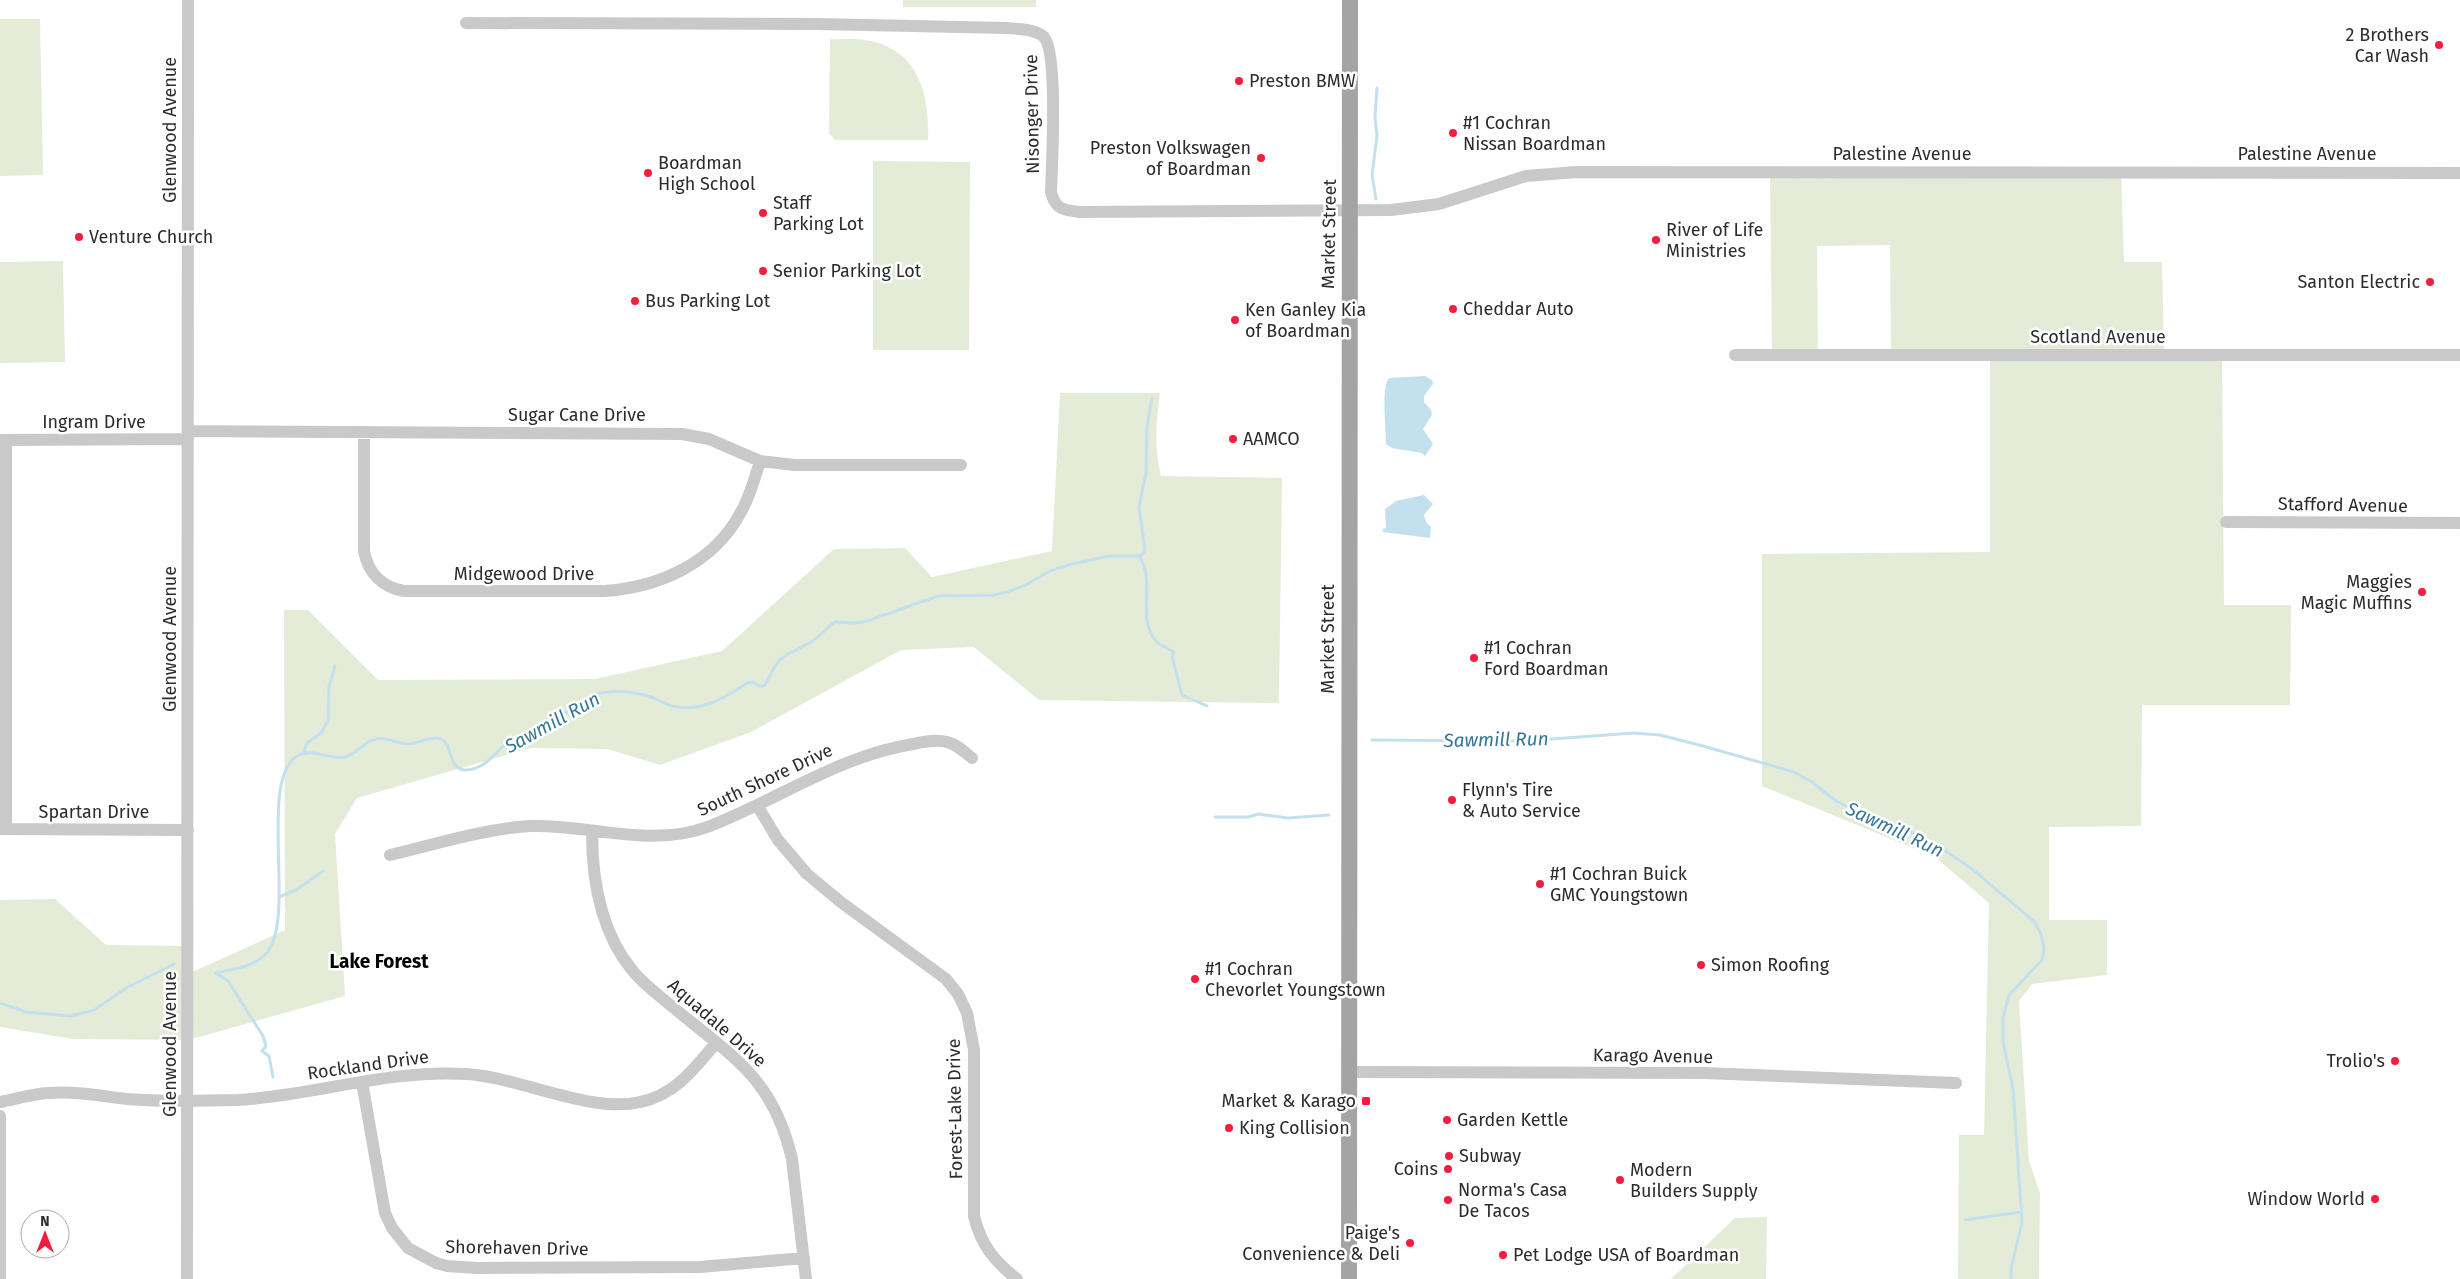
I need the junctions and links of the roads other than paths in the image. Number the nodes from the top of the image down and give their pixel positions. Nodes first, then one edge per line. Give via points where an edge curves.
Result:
1 (188, 0) edge
2 (1350, 0) edge
3 (466, 23) dead end
4 (2460, 173) edge
5 (1349, 210) junction
6 (1735, 354) dead end
7 (2460, 355) edge
8 (364, 432) junction
9 (188, 435) junction
10 (3, 440) edge
11 (760, 461) junction
12 (961, 465) dead end
13 (2226, 522) dead end
14 (2460, 523) edge
15 (972, 758) dead end
16 (757, 805) junction
17 (3, 829) edge
18 (188, 830) junction
19 (592, 832) junction
20 (390, 855) dead end
21 (716, 1043) junction
22 (1349, 1072) junction
23 (362, 1082) junction
24 (1956, 1083) dead end
25 (188, 1101) junction
26 (0, 1102) edge
27 (0, 1116) edge
28 (804, 1258) junction
29 (0, 1279) edge
30 (187, 1279) edge
31 (806, 1279) edge
32 (1017, 1279) edge
33 (1349, 1279) edge

1 - 9 street, Glenwood Avenue
2 - 5 main road, Market Street
3 - 5 street, Nisonger Drive via 808,24 1028,30 1043,37 1050,48 1051,192 1055,206 1079,212
4 - 5 street, Palestine Avenue via 1577,172 1513,179 1426,206
5 - 22 main road, Market Street
6 - 7 street, Scotland Avenue
8 - 9 street, Sugar Cane Drive
8 - 11 street, Sugar Cane Drive via 682,434 709,439
8 - 11 street, Midgewood Drive via 366,561 382,582 404,590 605,592 654,583 688,567 720,540 740,513
9 - 10 street, Ingram Drive
9 - 18 street, Glenwood Avenue
10 - 17 street
11 - 12 street, Sugar Cane Drive via 796,465
13 - 14 street, Stafford Avenue
15 - 16 street, South Shore Drive via 947,742 894,747 847,762
16 - 19 street, South Shore Drive via 710,826 676,835
16 - 32 street, Forest-Lake Drive via 778,840 807,874 836,899 941,975 962,1002 974,1050 974,1216 981,1240 990,1255
17 - 18 street, Spartan Drive
18 - 25 street, Glenwood Avenue
19 - 20 street, South Shore Drive via 552,826 508,828
19 - 21 street, Aquadale Drive via 598,899 618,950 646,985
21 - 23 street, Rockland Drive via 690,1075 675,1087 653,1099 630,1104 598,1103 512,1081 467,1074 405,1075
21 - 28 street, Aquadale Drive via 754,1077 780,1119 792,1159
22 - 24 street, Karago Avenue via 1704,1073
22 - 33 main road, Market Street
23 - 25 street, Rockland Drive via 261,1098
23 - 28 street, Shorehaven Drive via 385,1213 408,1248 436,1263 477,1268 700,1267
25 - 26 street, Rockland Drive via 64,1092 34,1094
25 - 30 street, Glenwood Avenue
27 - 29 street
28 - 31 street, Aquadale Drive

